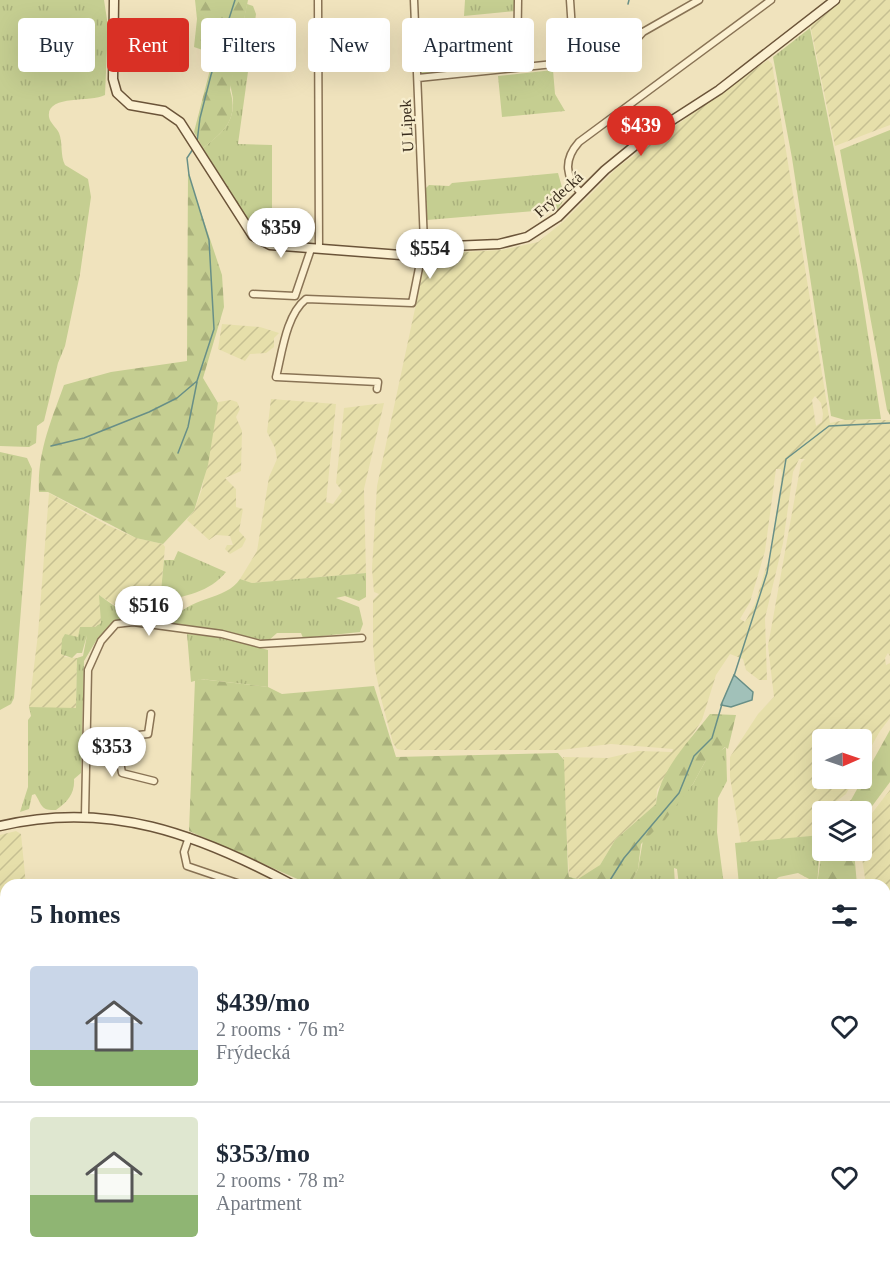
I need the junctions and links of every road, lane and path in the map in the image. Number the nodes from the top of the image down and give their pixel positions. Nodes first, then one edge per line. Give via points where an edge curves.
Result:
1 (114, 0) edge
2 (318, 0) edge
3 (414, 0) edge
4 (518, 0) edge
5 (570, 0) edge
6 (699, 0) edge
7 (771, 0) edge
8 (835, 0) edge
9 (518, 18) edge
10 (571, 18) edge
11 (642, 33) edge
12 (472, 72) edge
13 (417, 78) junction
14 (582, 194) junction
15 (315, 249) junction
16 (423, 252) junction
17 (253, 294) dead end
18 (378, 383) dead end
19 (362, 638) dead end
20 (151, 714) dead end
21 (117, 744) junction
22 (86, 745) junction
23 (154, 781) dead end
24 (85, 816) junction
25 (0, 826) edge
26 (189, 837) junction
27 (277, 876) junction
28 (225, 879) edge
29 (275, 879) edge
30 (282, 879) edge

1 - 15 street, Frýdecká via 113,82 117,93 130,105 168,113 180,122 256,238 270,245
2 - 15 street
3 - 13 street, U Lipek
4 - 9 street
5 - 10 street
6 - 11 street
7 - 14 street via 579,142 570,154 567,169 572,185
8 - 14 street, Frýdecká via 719,90 642,139
12 - 13 street
13 - 16 street, U Lipek
14 - 16 street, Frýdecká via 548,225 527,237 500,244
15 - 16 street, Frýdecká via 401,255
15 - 17 street via 295,296
16 - 18 street, U Lipek via 412,303 306,299 298,305 276,377
19 - 22 street via 261,644 222,633 132,622 116,624 101,640 88,670
20 - 21 street via 148,734 129,736
21 - 22 street
21 - 23 street via 122,773
22 - 24 street
24 - 25 street
24 - 26 street via 137,822
26 - 27 street
26 - 28 street via 184,852 187,866
27 - 29 street
27 - 30 street

